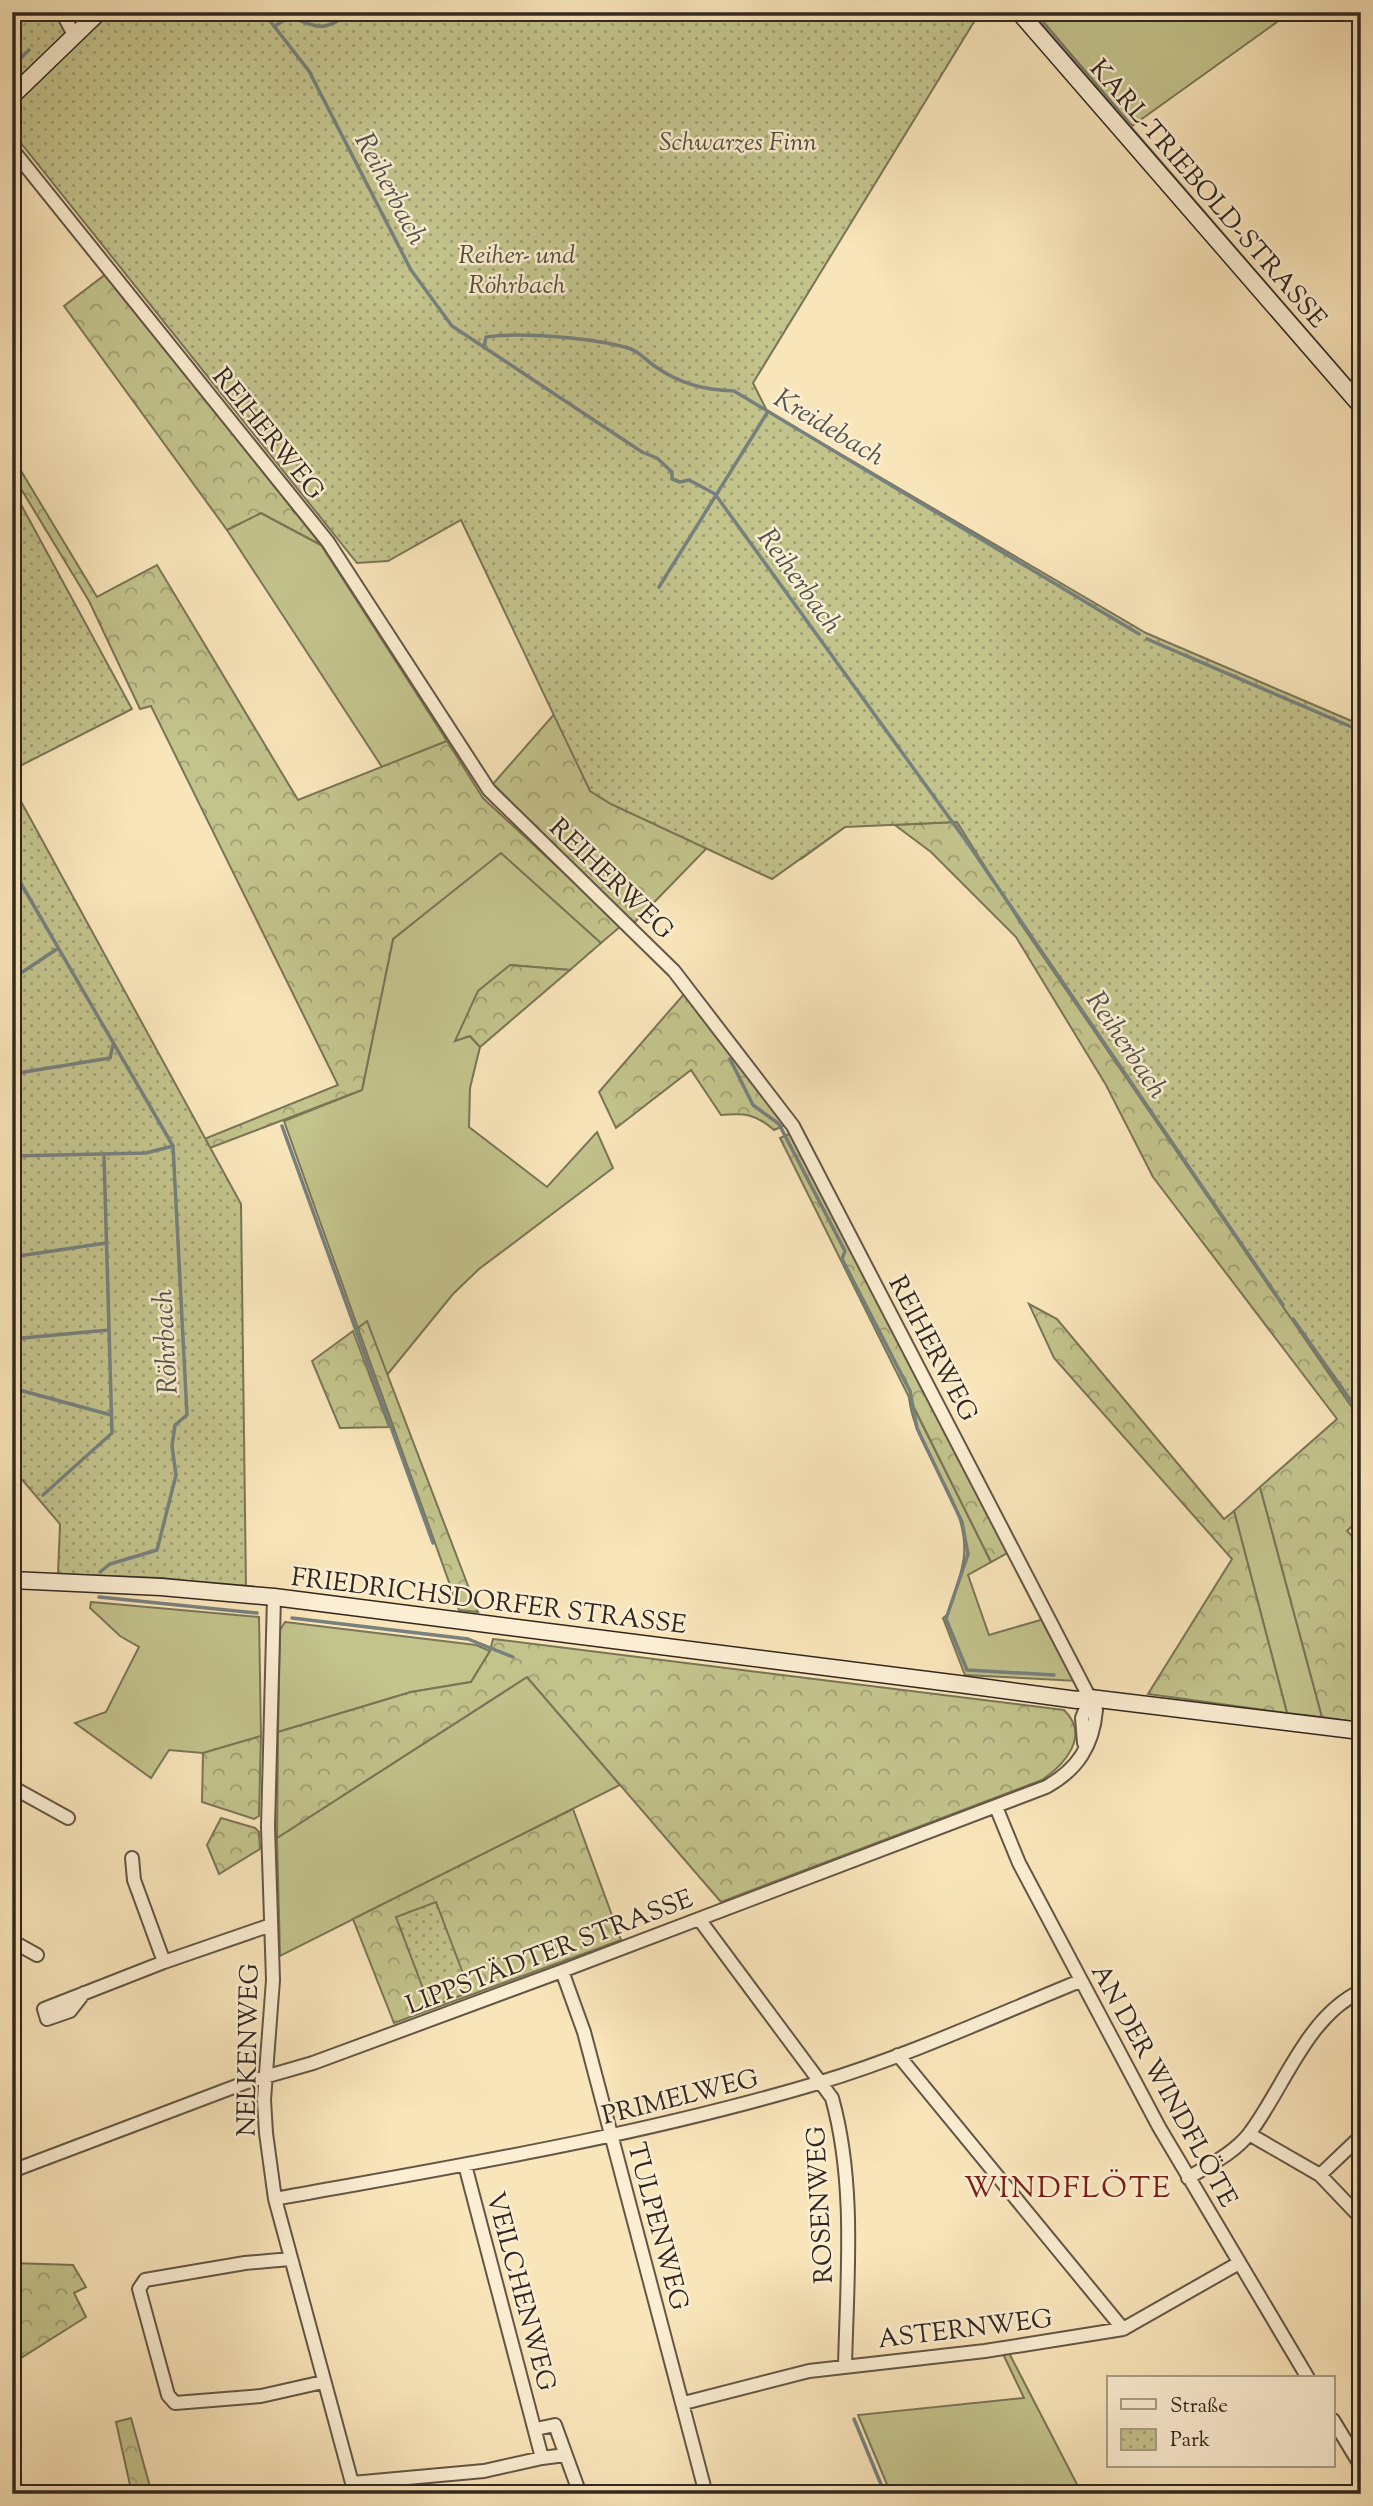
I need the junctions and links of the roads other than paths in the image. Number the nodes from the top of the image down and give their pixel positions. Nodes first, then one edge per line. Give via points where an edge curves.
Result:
1 (62, 12) edge
2 (99, 12) edge
3 (1019, 12) edge
4 (74, 36) junction
5 (12, 96) edge
6 (12, 149) edge
7 (1361, 406) edge
8 (12, 1580) edge
9 (274, 1597) junction
10 (1090, 1698) junction
11 (1361, 1731) edge
12 (12, 1787) edge
13 (996, 1807) junction
14 (68, 1818) dead end
15 (132, 1858) dead end
16 (699, 1919) junction
17 (271, 1925) junction
18 (12, 1941) edge
19 (37, 1955) dead end
20 (163, 1962) junction
21 (562, 1971) junction
22 (1080, 1981) junction
23 (1361, 1991) edge
24 (84, 1993) dead end
25 (898, 2055) junction
26 (267, 2077) junction
27 (822, 2082) junction
28 (1249, 2134) junction
29 (1361, 2136) edge
30 (612, 2137) junction
31 (465, 2165) junction
32 (12, 2171) edge
33 (1320, 2175) junction
34 (1188, 2178) junction
35 (275, 2199) junction
36 (1361, 2218) edge
37 (290, 2259) junction
38 (1239, 2263) junction
39 (1123, 2329) junction
40 (845, 2366) junction
41 (1307, 2376) edge
42 (323, 2382) junction
43 (684, 2403) junction
44 (1334, 2422) edge
45 (536, 2429) junction
46 (565, 2455) junction
47 (542, 2458) junction
48 (1361, 2466) edge
49 (354, 2489) edge
50 (580, 2494) edge
51 (706, 2494) edge

1 - 4 street
2 - 4 main road
3 - 7 main road, KARL-TRIEBOLD-STRASSE
4 - 5 main road
6 - 10 street, REIHERWEG via 328,542 489,790 674,971 793,1126
8 - 9 main road, FRIEDRICHSDORFER STRASSE
9 - 10 main road, FRIEDRICHSDORFER STRASSE via 1060,1699
9 - 17 street, NELKENWEG via 268,1827
10 - 11 main road, FRIEDRICHSDORFER STRASSE
10 - 13 street, LIPPSTÄDTER STRASSE via 1082,1718 1085,1747 1075,1768 1066,1777
12 - 14 street
13 - 16 street, LIPPSTÄDTER STRASSE
13 - 22 street, AN DER WINDFLÖTE via 1019,1863
15 - 20 street via 138,1893
16 - 21 street, LIPPSTÄDTER STRASSE
16 - 27 street, ROSENWEG
17 - 20 street
17 - 26 street, NELKENWEG
18 - 19 street
20 - 24 street
21 - 26 street, LIPPSTÄDTER STRASSE
21 - 30 street, TULPENWEG
22 - 25 street, PRIMELWEG
22 - 34 street, AN DER WINDFLÖTE
23 - 28 street via 1349,1996 1312,2035
25 - 27 street, PRIMELWEG
25 - 39 street
26 - 32 street, LIPPSTÄDTER STRASSE
26 - 35 street, NELKENWEG via 265,2133
27 - 30 street, PRIMELWEG
27 - 40 street, ROSENWEG via 838,2117 845,2180
28 - 33 street
28 - 34 street via 1226,2155
29 - 33 street
30 - 31 street, PRIMELWEG
30 - 43 street, TULPENWEG
31 - 35 street, PRIMELWEG
31 - 45 street, VEILCHENWEG
33 - 36 street
34 - 38 street, AN DER WINDFLÖTE
35 - 37 street, NELKENWEG
37 - 42 street, NELKENWEG
37 - 42 street via 145,2280 139,2289 168,2395 175,2403 261,2396
38 - 39 street, ASTERNWEG
38 - 41 street, AN DER WINDFLÖTE
39 - 40 street, ASTERNWEG
40 - 43 street, ASTERNWEG
42 - 49 street, NELKENWEG
43 - 51 street, TULPENWEG
44 - 48 street
45 - 46 street, VEILCHENWEG via 555,2425
45 - 47 street, VEILCHENWEG
46 - 47 street
46 - 50 street, VEILCHENWEG
47 - 49 street

